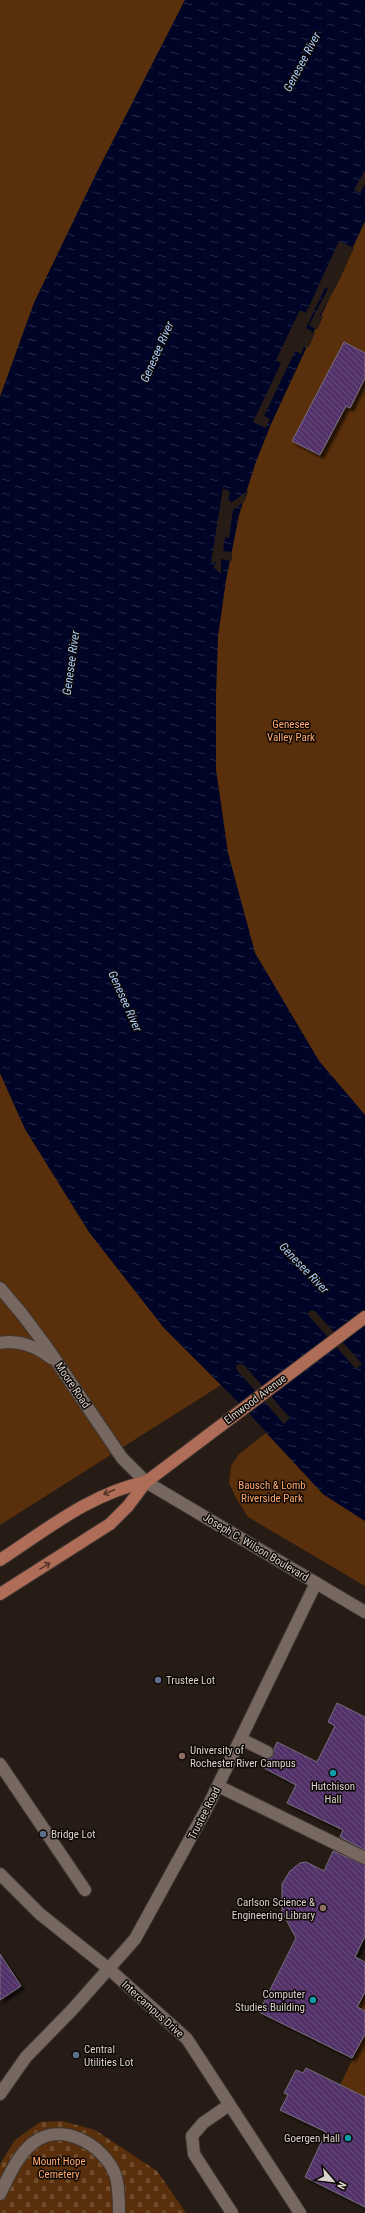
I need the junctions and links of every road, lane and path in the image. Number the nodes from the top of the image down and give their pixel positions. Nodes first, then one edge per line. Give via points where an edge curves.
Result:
1 (0, 1288) edge
2 (365, 1317) edge
3 (0, 1343) edge
4 (58, 1363) junction
5 (146, 1482) junction
6 (0, 1560) edge
7 (316, 1583) junction
8 (0, 1594) edge
9 (365, 1612) edge
10 (241, 1739) junction
11 (266, 1752) dead end
12 (0, 1764) edge
13 (218, 1786) junction
14 (365, 1858) edge
15 (0, 1874) edge
16 (85, 1890) dead end
17 (109, 1969) junction
18 (0, 2094) edge
19 (229, 2105) junction
20 (0, 2194) edge
21 (119, 2213) edge
22 (232, 2213) edge
23 (300, 2213) edge

1 - 4 street, Moore Road
2 - 5 main road, Elmwood Avenue
3 - 4 street via 16,1342 31,1347
4 - 5 street, Moore Road via 122,1458
5 -> 6 main road, Elmwood Avenue via 102,1495
5 - 7 street, Joseph C. Wilson Boulevard
8 -> 5 main road, Elmwood Avenue via 100,1531 128,1506
7 - 9 street, Joseph C. Wilson Boulevard
7 - 10 street, Trustee Road
10 - 11 street
10 - 13 street, Trustee Road
12 - 16 street
13 - 14 street
13 - 17 street, Trustee Road via 178,1864 135,1939
15 - 17 street, Intercampus Drive via 40,1914
17 - 18 street, Trustee Road via 26,2057
17 - 19 street, Intercampus Drive via 186,2039
19 - 22 street via 203,2123 192,2136 194,2154
19 - 23 street, Intercampus Drive
20 - 21 street via 11,2170 33,2143 44,2136 55,2134 77,2137 92,2145 106,2158 115,2174

